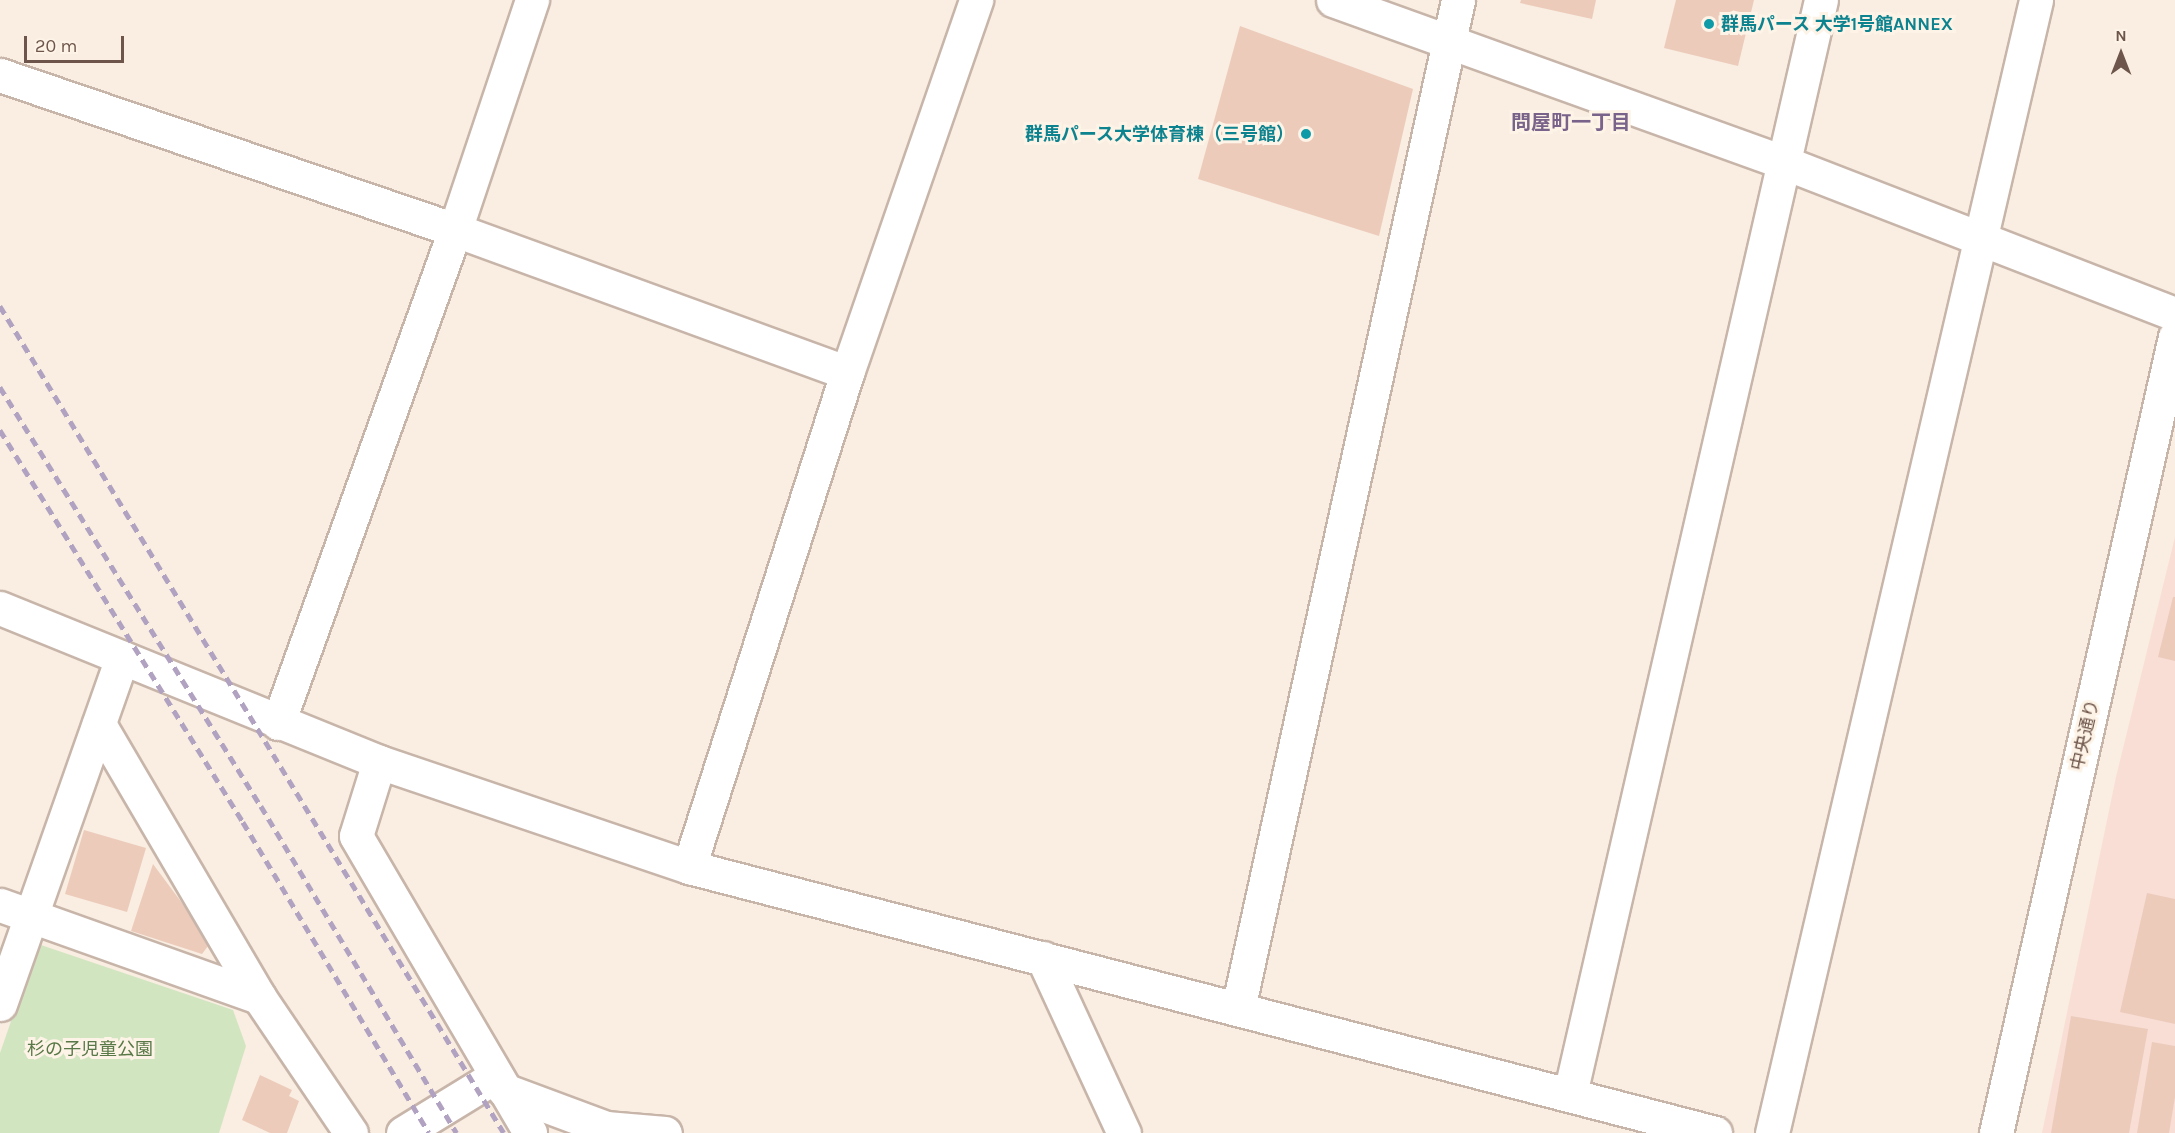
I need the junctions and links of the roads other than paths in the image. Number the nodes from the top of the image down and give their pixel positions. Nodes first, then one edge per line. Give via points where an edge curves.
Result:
1 (532, 0) edge
2 (976, 0) edge
3 (1333, 0) edge
4 (1458, 0) edge
5 (1821, 0) edge
6 (2036, 0) edge
7 (1448, 44) junction
8 (0, 75) edge
9 (1783, 162) junction
10 (455, 230) junction
11 (1980, 237) junction
12 (2175, 314) edge
13 (2175, 337) edge
14 (847, 373) junction
15 (0, 608) edge
16 (123, 658) junction
17 (278, 723) junction
18 (99, 724) junction
19 (379, 762) junction
20 (688, 867) junction
21 (0, 905) edge
22 (31, 916) junction
23 (1043, 958) junction
24 (259, 997) junction
25 (0, 1004) edge
26 (1238, 1009) junction
27 (500, 1083) junction
28 (1570, 1094) junction
29 (351, 1133) edge
30 (403, 1133) edge
31 (530, 1133) edge
32 (665, 1133) edge
33 (1125, 1133) edge
34 (1715, 1133) edge
35 (1772, 1133) edge
36 (1996, 1133) edge

1 - 10 street
2 - 14 street
3 - 7 street
4 - 7 street
5 - 9 street
6 - 11 street
7 - 9 street
7 - 26 street
8 - 10 street
9 - 11 street
9 - 28 street
10 - 14 street
10 - 17 street
11 - 12 street
11 - 35 street
13 - 36 street, 中央通り
14 - 20 street
15 - 16 street
16 - 17 street
16 - 18 street
17 - 19 street
18 - 22 street
18 - 24 street
19 - 20 street
19 - 27 street via 356,836
20 - 23 street
21 - 22 street
22 - 24 street
22 - 25 street
23 - 26 street
23 - 33 street
24 - 29 street
26 - 28 street
27 - 30 street
27 - 31 street
27 - 32 street via 606,1128
28 - 34 street

